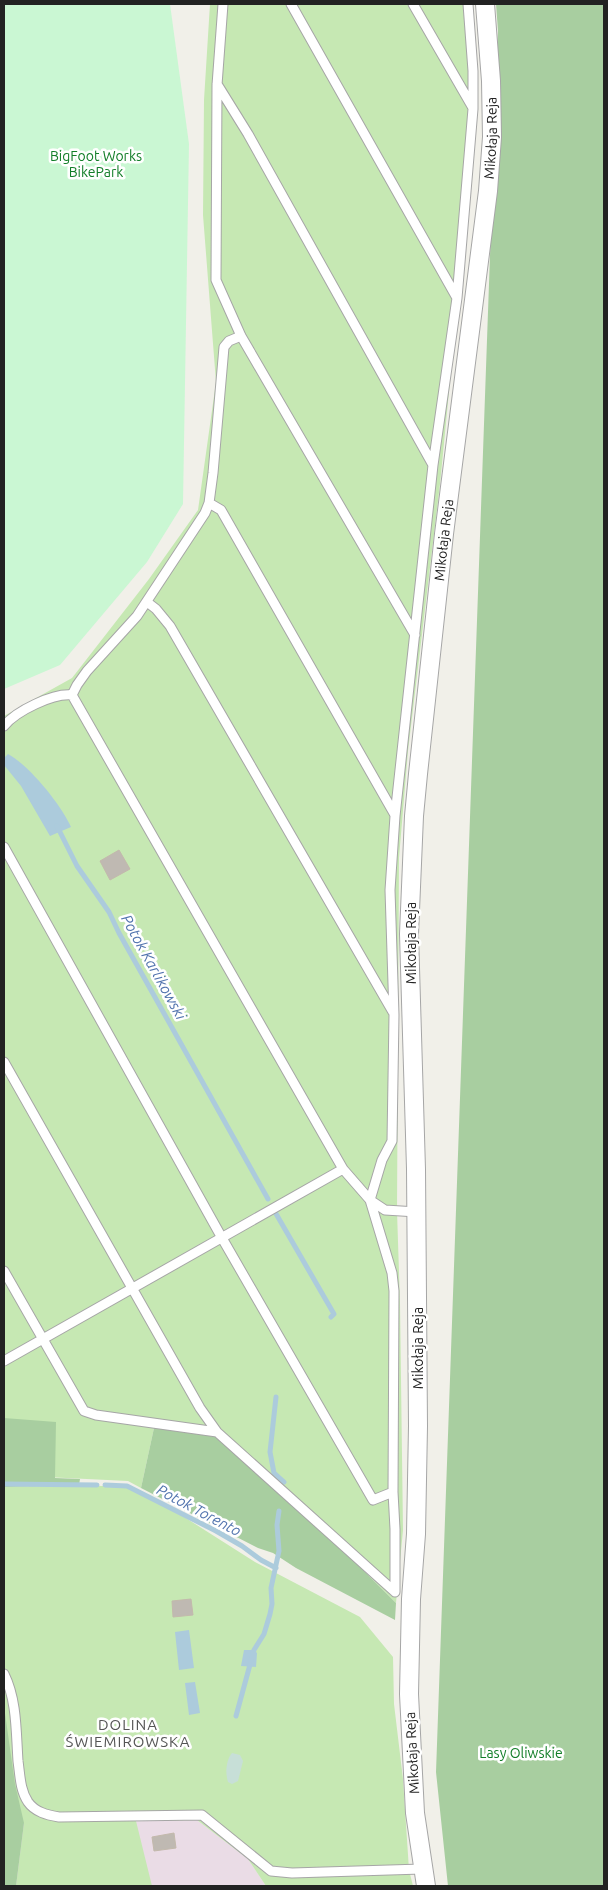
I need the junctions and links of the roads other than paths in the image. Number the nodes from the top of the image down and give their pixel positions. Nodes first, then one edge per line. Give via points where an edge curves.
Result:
1 (223, 4) edge
2 (291, 4) edge
3 (412, 4) edge
4 (468, 4) edge
5 (485, 4) edge
6 (217, 84) junction
7 (473, 109) junction
8 (457, 298) junction
9 (241, 336) junction
10 (433, 465) junction
11 (209, 503) junction
12 (146, 602) junction
13 (415, 635) junction
14 (72, 696) junction
15 (4, 726) edge
16 (395, 816) junction
17 (4, 847) edge
18 (394, 1015) junction
19 (4, 1062) edge
20 (343, 1169) junction
21 (370, 1200) junction
22 (417, 1212) junction
23 (222, 1238) junction
24 (4, 1270) edge
25 (133, 1287) junction
26 (43, 1339) junction
27 (4, 1361) edge
28 (217, 1432) junction
29 (393, 1492) junction
30 (4, 1674) edge
31 (422, 1869) junction
32 (426, 1886) edge

1 - 6 lane
2 - 8 lane
3 - 7 lane
4 - 7 lane
5 - 22 street, Mikołaja Reja via 492,137 488,190 444,534 414,816 409,934
6 - 9 lane via 216,280
6 - 10 lane
7 - 8 lane
8 - 10 lane
9 - 11 lane via 228,340 224,347
9 - 13 lane
10 - 13 lane
11 - 12 lane
11 - 16 lane via 221,510
12 - 14 lane via 87,672
12 - 18 lane via 170,626
13 - 16 lane
14 - 15 lane via 64,694 32,707 15,715
14 - 20 lane
16 - 18 lane via 390,890
17 - 23 lane
18 - 21 lane via 392,1141 382,1160
19 - 25 lane
20 - 21 lane
20 - 23 lane
21 - 22 lane via 385,1210
21 - 29 lane via 392,1273 394,1291
22 - 31 street, Mikołaja Reja via 418,1426 409,1694 415,1813
23 - 25 lane
23 - 29 lane via 373,1500
24 - 26 lane
25 - 26 lane
25 - 28 lane via 200,1408
26 - 27 lane
26 - 28 lane via 84,1411
28 - 29 lane via 395,1592
30 - 31 lane via 14,1707 20,1781 29,1803 42,1813 59,1816 202,1815 271,1871
31 - 32 street, Mikołaja Reja

